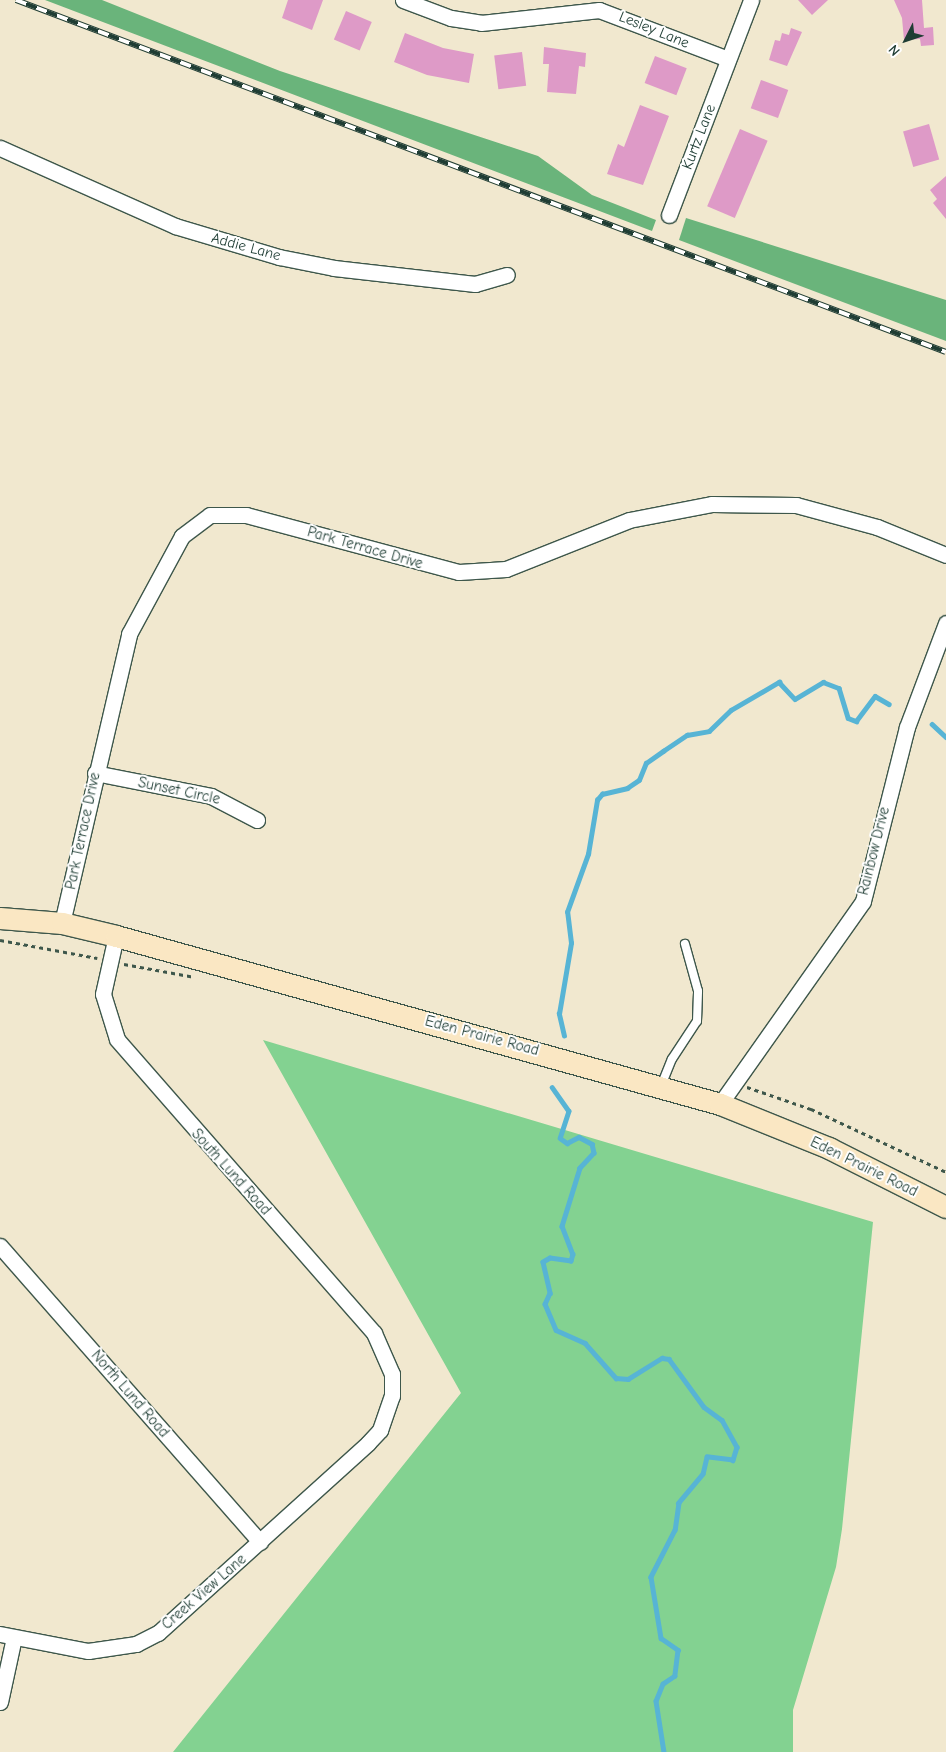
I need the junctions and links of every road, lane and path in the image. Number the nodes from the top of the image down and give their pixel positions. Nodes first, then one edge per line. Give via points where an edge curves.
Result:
1 (403, 0) edge
2 (751, 0) edge
3 (728, 59) junction
4 (0, 148) edge
5 (669, 215) dead end
6 (507, 275) dead end
7 (946, 555) edge
8 (946, 624) edge
9 (95, 773) junction
10 (257, 820) dead end
11 (0, 918) edge
12 (62, 923) junction
13 (116, 936) junction
14 (0, 940) edge
15 (685, 944) dead end
16 (108, 960) junction
17 (198, 977) dead end
18 (734, 1083) junction
19 (662, 1086) junction
20 (720, 1104) junction
21 (946, 1172) edge
22 (946, 1207) edge
23 (0, 1246) edge
24 (392, 1396) joint
25 (260, 1542) junction
26 (7, 1636) edge
27 (0, 1702) edge

1 - 3 street, Lesley Lane via 451,18 480,23 599,10
2 - 3 street, Kurtz Lane
3 - 5 street, Kurtz Lane
4 - 6 street, Addie Lane via 175,226 279,257 334,268 475,284
7 - 9 street, Park Terrace Drive via 877,527 796,506 712,504 630,520 506,569 459,572 246,515 210,514 182,536 145,597 129,634
8 - 18 street, Rainbow Drive via 907,727 863,901
9 - 10 street, Sunset Circle via 211,796
9 - 12 street, Park Terrace Drive
11 - 12 main road, Eden Prairie Road
12 - 13 main road, Eden Prairie Road
13 - 16 street, South Lund Road
13 - 19 main road, Eden Prairie Road
14 - 16 path
15 - 19 lane via 698,991 697,1022 672,1060
16 - 17 path
16 - 24 street, South Lund Road via 103,994 117,1039 374,1333 387,1360
18 - 20 street, Rainbow Drive
18 - 21 path via 811,1109
19 - 20 main road, Eden Prairie Road
20 - 22 main road, Eden Prairie Road via 829,1148
23 - 25 street, North Lund Road
24 - 25 street, Creek View Lane via 380,1430
25 - 26 street, Creek View Lane via 178,1619 136,1644 88,1651
26 - 27 street, Creek View Lane

